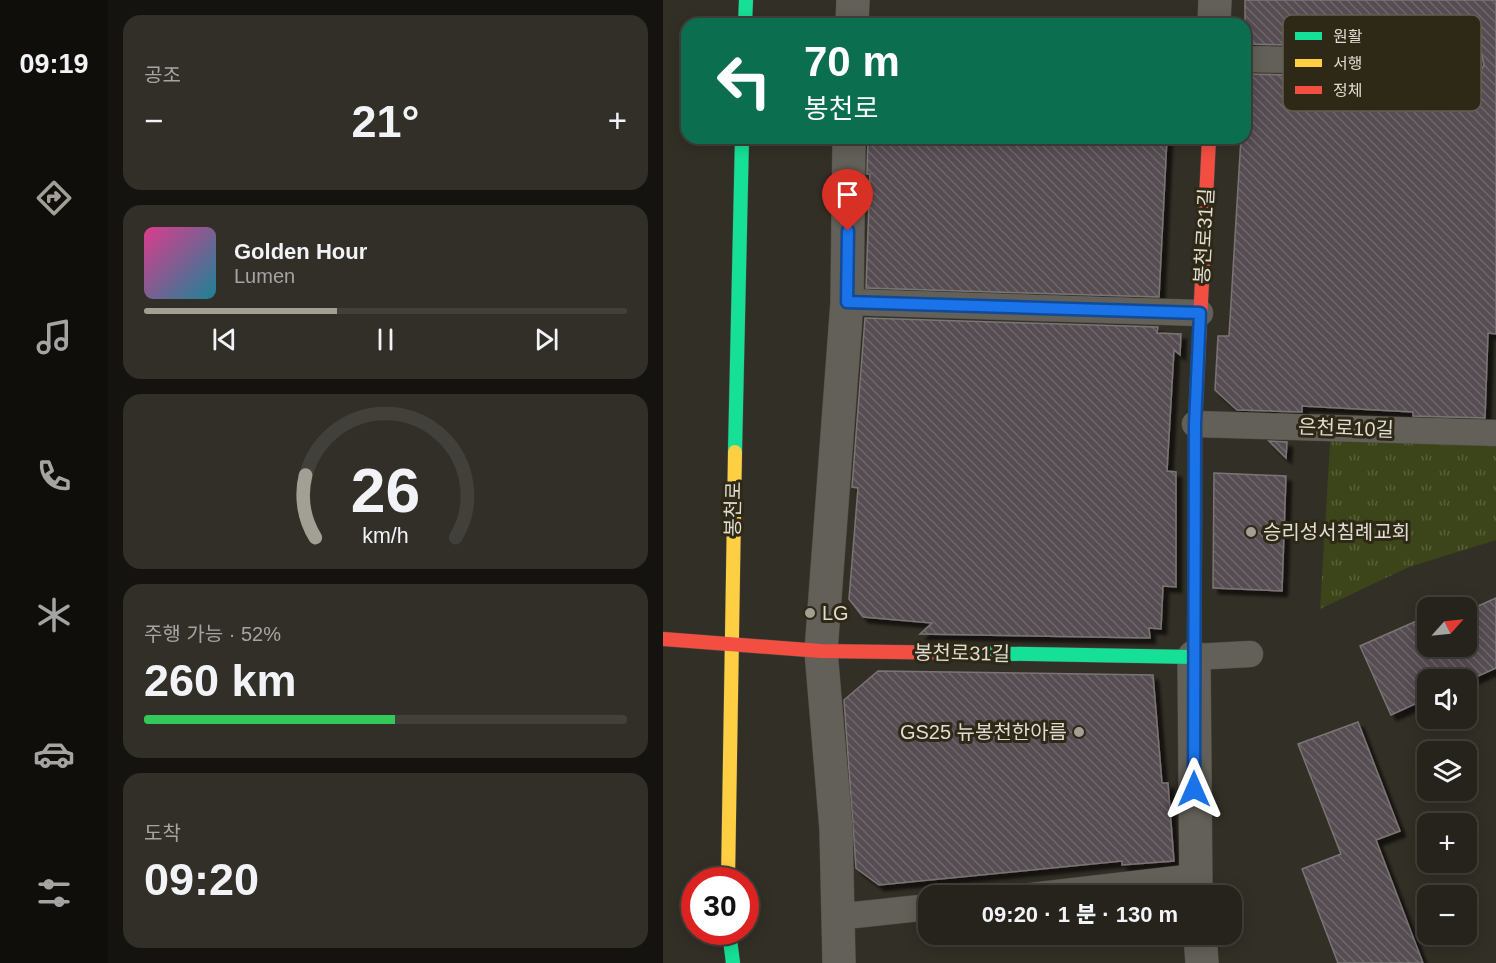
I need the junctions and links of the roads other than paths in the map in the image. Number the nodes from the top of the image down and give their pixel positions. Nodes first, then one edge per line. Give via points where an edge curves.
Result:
1 (746, 0) edge
2 (853, 0) edge
3 (1215, 0) edge
4 (745, 18) edge
5 (852, 18) edge
6 (1214, 18) edge
7 (1251, 59) edge
8 (1283, 60) edge
9 (742, 144) edge
10 (849, 144) edge
11 (1209, 144) edge
12 (847, 302) junction
13 (1200, 313) junction
14 (1195, 424) junction
15 (1496, 433) edge
16 (663, 639) edge
17 (730, 644) junction
18 (821, 651) junction
19 (1250, 654) dead end
20 (1194, 657) junction
21 (728, 867) edge
22 (1196, 885) edge
23 (918, 908) edge
24 (836, 917) junction
25 (731, 945) edge
26 (1201, 945) edge
27 (733, 963) edge
28 (839, 963) edge
29 (1202, 963) edge

1 - 4 street
2 - 5 street
3 - 6 street
7 - 8 lane
9 - 17 street, 봉천로
10 - 12 street
11 - 13 street, 봉천로31길
12 - 13 lane
12 - 18 street
13 - 14 street, 봉천로31길
14 - 15 lane, 은천로10길
14 - 20 street, 봉천로31길
16 - 17 street, 봉천로31길
17 - 18 street, 봉천로31길
17 - 21 street, 봉천로
18 - 20 street, 봉천로31길
18 - 24 street via 836,829
19 - 20 lane
20 - 22 street, 봉천로31길
23 - 24 lane
24 - 28 street
25 - 27 street
26 - 29 street

